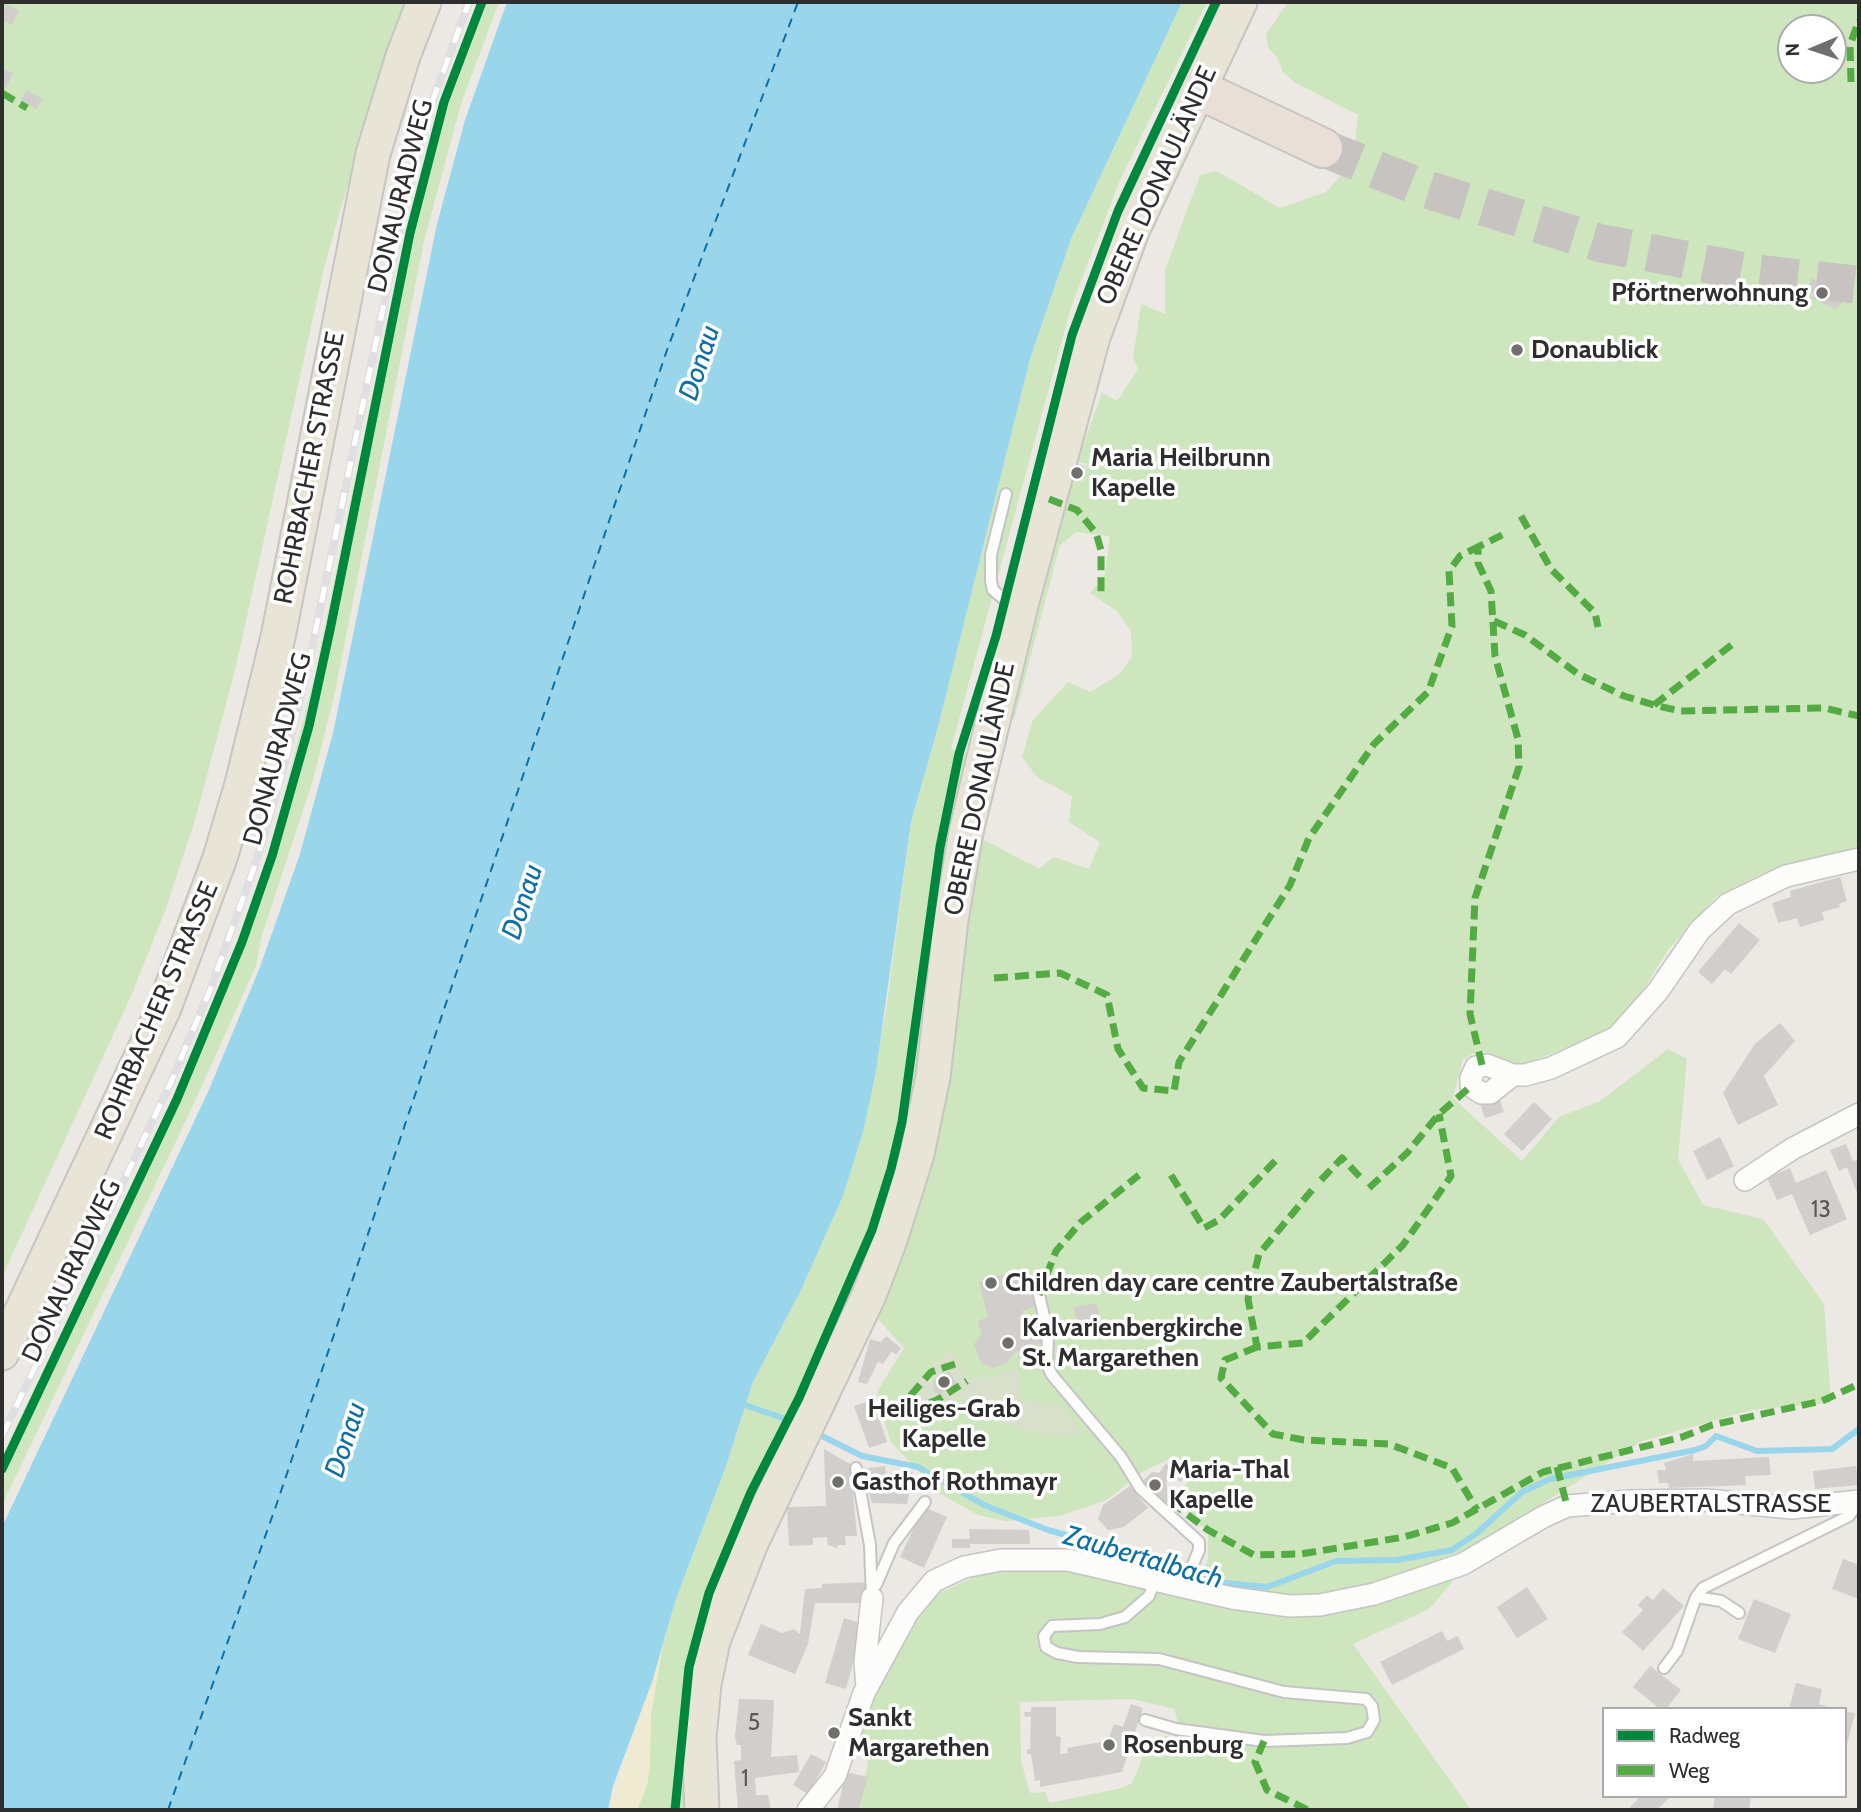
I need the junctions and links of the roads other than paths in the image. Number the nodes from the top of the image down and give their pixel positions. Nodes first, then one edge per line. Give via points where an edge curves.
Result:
1 (424, 2) edge
2 (1240, 2) edge
3 (1198, 89) junction
4 (1324, 148) tunnel mouth
5 (1006, 494) dead end
6 (1021, 605) junction
7 (1859, 859) edge
8 (1513, 1075) dead end
9 (1859, 1114) edge
10 (1745, 1180) dead end
11 (1039, 1295) dead end
12 (2, 1353) edge
13 (856, 1468) dead end
14 (925, 1502) dead end
15 (1857, 1502) edge
16 (1156, 1581) junction
17 (1186, 1582) junction
18 (1696, 1597) junction
19 (872, 1598) junction
20 (1740, 1613) dead end
21 (1664, 1668) dead end
22 (867, 1687) junction
23 (1145, 1720) dead end
24 (702, 1810) edge
25 (808, 1810) edge

1 - 12 main road, ROHRBACHER STRASSE via 373,154 275,649 223,846 164,1008
2 - 3 main road, OBERE DONAULÄNDE
3 - 4 highway
3 - 6 main road, OBERE DONAULÄNDE via 1132,231 1100,315
5 - 6 lane via 991,555 991,581 993,590 1005,600
6 - 24 main road, OBERE DONAULÄNDE via 969,820 933,1077 908,1184 876,1277 743,1562 713,1641 699,1738
7 - 8 street via 1786,876 1728,904 1700,930 1658,991 1617,1037 1551,1068
9 - 10 street
11 - 17 lane via 1052,1376 1121,1457 1140,1488 1196,1539 1200,1547
13 - 19 lane via 870,1545
14 - 19 lane via 894,1543
15 - 17 street, ZAUBERTALSTRASSE via 1793,1508 1706,1500 1577,1504 1543,1517 1470,1561 1334,1604 1269,1604
15 - 18 lane via 1849,1516 1709,1584
16 - 17 street, ZAUBERTALSTRASSE
16 - 22 street, ZAUBERTALSTRASSE via 1058,1559 1001,1560 953,1571 934,1581 915,1601
16 - 23 lane via 1149,1596 1125,1617 1100,1624 1052,1626 1044,1636 1046,1647 1078,1657 1171,1661 1284,1692 1366,1699 1374,1720 1367,1732 1347,1738 1264,1741
18 - 20 lane via 1721,1601
18 - 21 lane via 1676,1651
19 - 22 street
22 - 25 street, ZAUBERTALSTRASSE via 835,1776

